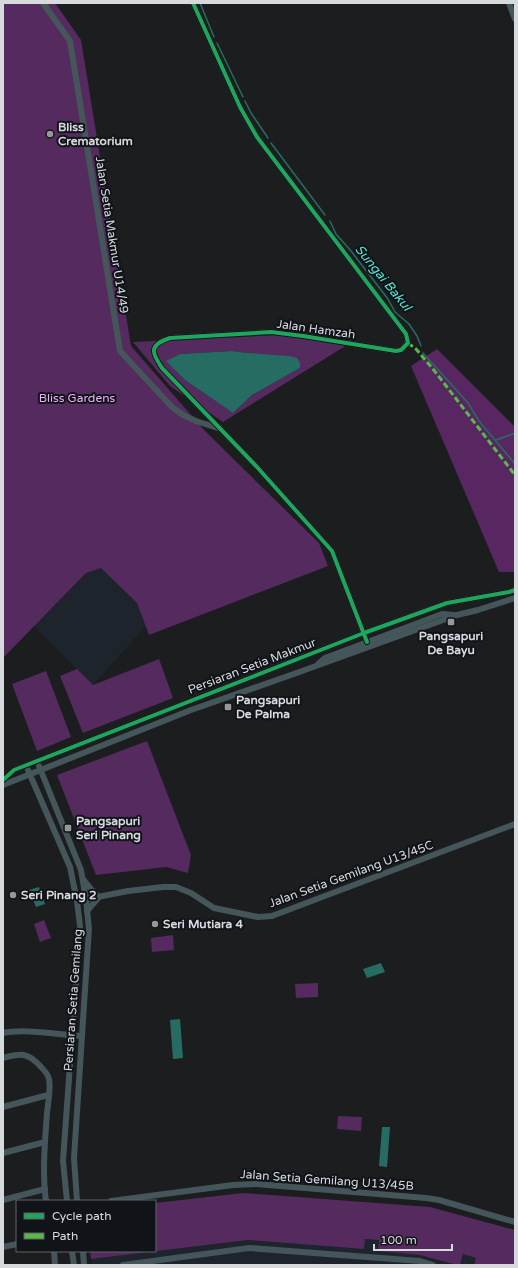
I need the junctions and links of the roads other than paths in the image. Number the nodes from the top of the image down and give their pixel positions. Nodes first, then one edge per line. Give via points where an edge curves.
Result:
1 (43, 3) edge
2 (193, 3) edge
3 (509, 3) edge
4 (513, 9) edge
5 (515, 19) edge
6 (220, 428) junction
7 (515, 590) edge
8 (515, 598) edge
9 (457, 615) junction
10 (364, 633) junction
11 (367, 642) junction
12 (315, 667) junction
13 (36, 761) junction
14 (26, 765) junction
15 (40, 770) junction
16 (29, 774) junction
17 (3, 780) edge
18 (3, 785) edge
19 (515, 824) edge
20 (82, 878) junction
21 (99, 897) junction
22 (86, 899) junction
23 (77, 901) junction
24 (87, 911) junction
25 (3, 1033) edge
26 (72, 1035) junction
27 (82, 1036) junction
28 (3, 1058) edge
29 (48, 1095) junction
30 (3, 1107) edge
31 (45, 1142) junction
32 (3, 1153) edge
33 (45, 1189) junction
34 (3, 1200) edge
35 (46, 1200) edge
36 (67, 1200) edge
37 (77, 1200) edge
38 (118, 1200) edge
39 (515, 1222) edge
40 (16, 1244) edge
41 (3, 1248) edge
42 (54, 1252) edge
43 (72, 1252) edge
44 (82, 1252) edge
45 (371, 1258) junction
46 (55, 1265) edge
47 (74, 1265) edge
48 (84, 1265) edge
49 (123, 1265) edge
50 (370, 1265) edge
51 (434, 1265) edge

1 - 6 street, Jalan Setia Makmur U14/49 via 70,41 120,351 172,407 196,421
2 - 6 street, Jalan Hamzah via 240,107 257,137 406,334 408,343 396,351 271,332 182,336 159,341 154,347 154,353 162,368
3 - 4 street
4 - 5 street
6 - 10 street, Jalan Hamzah via 332,551
7 - 10 street, Persiaran Setia Makmur via 448,603
8 - 9 street, Persiaran Setia Makmur
9 - 11 street via 442,614
9 - 12 street, Persiaran Setia Makmur
10 - 11 street, Jalan Hamzah
10 - 13 street, Persiaran Setia Makmur
11 - 12 street via 325,658
12 - 15 street, Persiaran Setia Makmur via 191,710
13 - 14 street, Persiaran Setia Makmur
13 - 15 street, Persiaran Setia Gemilang
14 - 16 street, Persiaran Setia Gemilang
14 - 17 street, Persiaran Setia Makmur via 14,770
15 - 16 street, Persiaran Setia Makmur
15 - 20 street, Persiaran Setia Gemilang
16 - 18 street, Persiaran Setia Makmur
16 - 23 street, Persiaran Setia Gemilang via 70,867
19 - 21 street, Jalan Setia Gemilang U13/45C via 272,916 258,917 214,908 176,887
20 - 21 street
20 - 22 street, Persiaran Setia Gemilang
21 - 22 street, Jalan Setia Gemilang U13/45C
21 - 24 street
22 - 23 street, Jalan Setia Gemilang U13/45C
22 - 24 street, Persiaran Setia Gemilang
23 - 26 street, Persiaran Setia Gemilang via 80,926
24 - 27 street, Persiaran Setia Gemilang via 89,929
25 - 26 street via 24,1031
26 - 27 street
26 - 36 street, Persiaran Setia Gemilang via 63,1161
27 - 37 street, Persiaran Setia Gemilang via 74,1158
28 - 29 street via 25,1054 32,1058 47,1075
29 - 30 street
29 - 31 street
31 - 32 street
31 - 33 street
33 - 34 street
33 - 35 street
38 - 39 street, Jalan Setia Gemilang U13/45B via 233,1184 256,1184 426,1198
40 - 41 street
42 - 46 street
43 - 47 street
44 - 48 street
45 - 49 street via 249,1248
45 - 50 street
45 - 51 street via 420,1261

